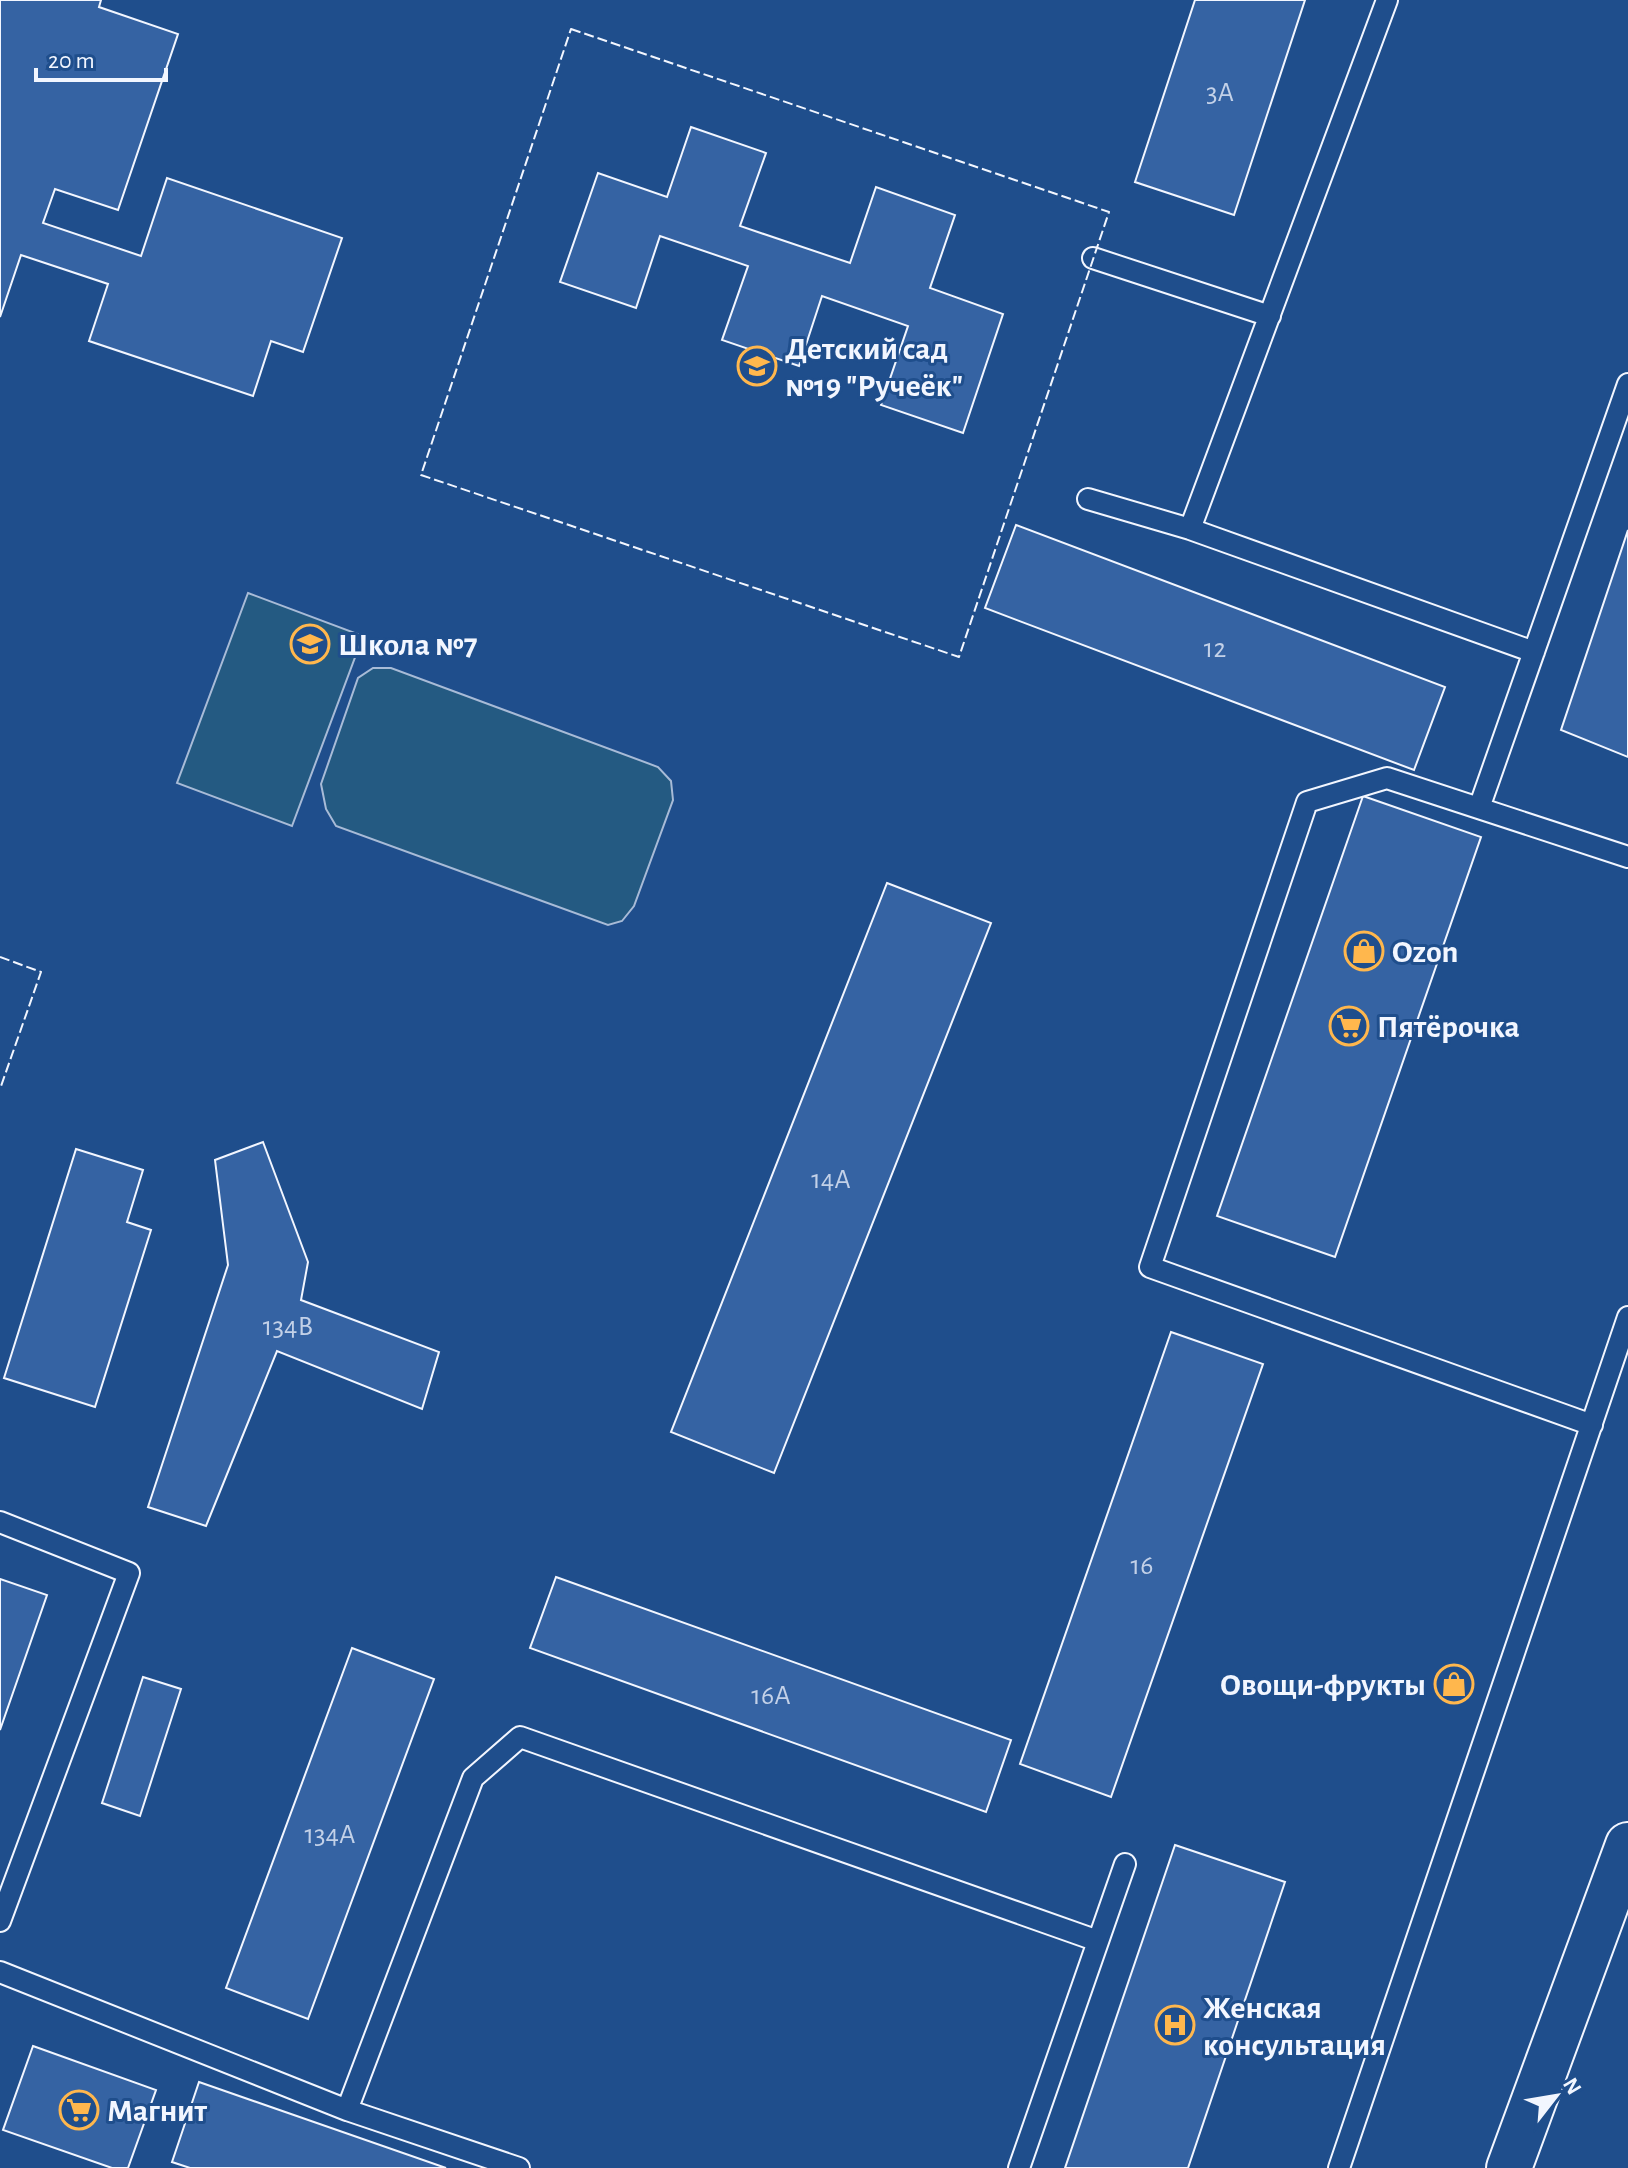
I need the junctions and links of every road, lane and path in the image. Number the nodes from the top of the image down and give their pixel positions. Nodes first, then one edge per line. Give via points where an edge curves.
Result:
1 (1387, 0) edge
2 (1093, 258) dead end
3 (1270, 316) junction
4 (1628, 384) edge
5 (1088, 499) dead end
6 (1190, 529) junction
7 (1534, 652) junction
8 (1479, 808) junction
9 (1628, 857) edge
10 (1628, 1317) edge
11 (1592, 1425) junction
12 (0, 1522) edge
13 (1628, 1845) edge
14 (1125, 1864) dead end
15 (0, 1921) edge
16 (1098, 1941) junction
17 (0, 1972) edge
18 (347, 2110) junction
19 (519, 2168) edge
20 (1019, 2168) edge
21 (1339, 2168) edge
22 (1509, 2168) edge

1 - 3 lane
2 - 3 lane
3 - 6 lane
4 - 7 lane
5 - 6 lane
6 - 7 lane
7 - 8 lane
8 - 9 lane
8 - 11 lane via 1387,778 1307,802 1150,1267
10 - 11 lane
11 - 21 lane
12 - 15 lane via 129,1573
13 - 22 main road
14 - 16 lane
16 - 18 lane via 520,1737 473,1778
16 - 20 lane
17 - 18 lane
18 - 19 lane

